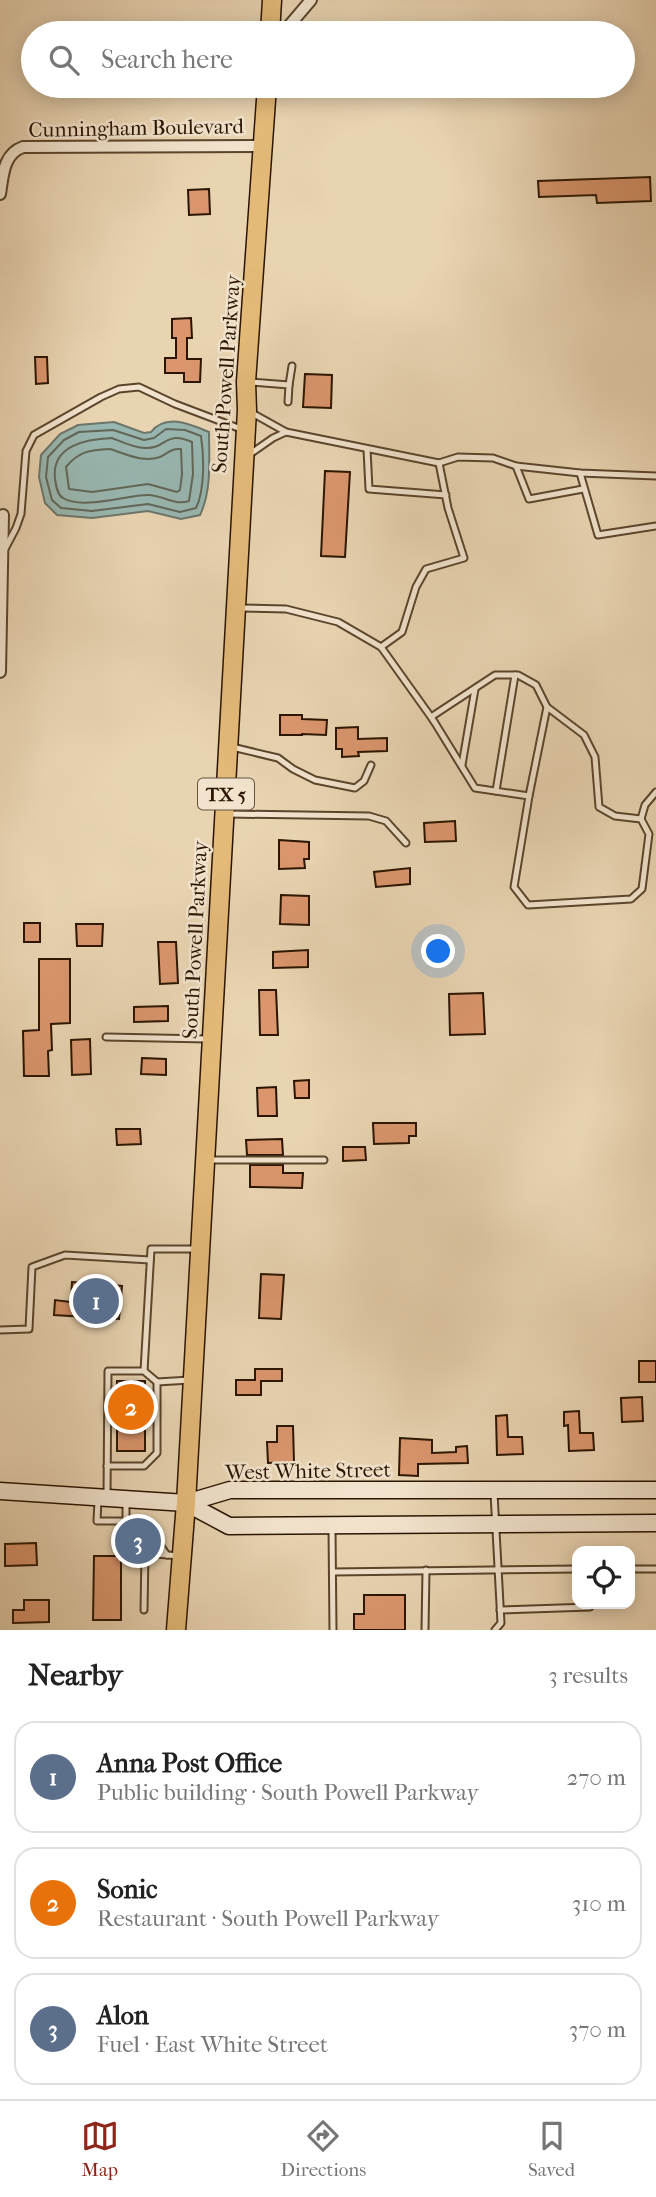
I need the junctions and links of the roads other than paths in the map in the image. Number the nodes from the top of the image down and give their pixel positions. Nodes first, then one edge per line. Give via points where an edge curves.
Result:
1 (272, 0) edge
2 (311, 0) edge
3 (271, 21) edge
4 (293, 21) edge
5 (266, 98) edge
6 (264, 146) junction
7 (0, 194) edge
8 (292, 366) dead end
9 (246, 382) junction
10 (289, 385) junction
11 (288, 402) dead end
12 (247, 410) junction
13 (244, 430) junction
14 (286, 432) junction
15 (367, 449) junction
16 (243, 459) junction
17 (439, 463) junction
18 (516, 466) junction
19 (580, 473) junction
20 (656, 475) edge
21 (583, 489) junction
22 (446, 495) junction
23 (3, 515) dead end
24 (656, 526) edge
25 (2, 552) junction
26 (236, 608) junction
27 (381, 647) junction
28 (0, 672) edge
29 (515, 675) junction
30 (475, 687) junction
31 (547, 707) junction
32 (431, 718) junction
33 (229, 746) junction
34 (372, 765) dead end
35 (462, 765) junction
36 (496, 791) junction
37 (656, 792) edge
38 (529, 796) junction
39 (225, 814) junction
40 (641, 819) junction
41 (406, 843) dead end
42 (106, 1037) dead end
43 (212, 1039) junction
44 (205, 1160) junction
45 (324, 1160) dead end
46 (200, 1249) junction
47 (150, 1260) junction
48 (0, 1330) edge
49 (144, 1371) junction
50 (193, 1380) junction
51 (157, 1382) junction
52 (107, 1466) junction
53 (494, 1490) junction
54 (656, 1490) edge
55 (0, 1491) edge
56 (102, 1497) junction
57 (126, 1499) junction
58 (186, 1503) junction
59 (126, 1521) junction
60 (656, 1522) edge
61 (496, 1523) junction
62 (332, 1525) junction
63 (174, 1556) junction
64 (498, 1569) junction
65 (572, 1569) edge
66 (635, 1569) edge
67 (656, 1569) edge
68 (426, 1570) junction
69 (332, 1572) junction
70 (572, 1608) edge
71 (144, 1610) dead end
72 (500, 1610) junction
73 (176, 1630) edge
74 (333, 1630) edge
75 (425, 1630) edge
76 (495, 1630) edge

1 - 3 main road
2 - 4 street
5 - 6 main road, South Powell Parkway / TX 5
6 - 7 street, Cunningham Boulevard via 23,147 9,156
6 - 9 main road, South Powell Parkway / TX 5
8 - 10 lane
9 - 10 lane
9 - 12 main road, South Powell Parkway / TX 5
10 - 11 lane
12 - 13 main road, South Powell Parkway / TX 5
12 - 14 lane
13 - 16 main road, South Powell Parkway / TX 5
13 - 25 lane via 139,387 101,397 34,435 26,452 21,514
14 - 15 lane
14 - 16 lane
15 - 17 lane
15 - 22 lane via 369,489
16 - 26 main road, South Powell Parkway / TX 5
17 - 18 lane via 458,457 493,458
17 - 22 lane
18 - 19 lane
18 - 21 lane via 529,499
19 - 20 lane
19 - 21 lane
21 - 24 lane via 598,536
22 - 27 lane via 464,558 426,569 402,632
23 - 25 street
25 - 28 street
26 - 27 lane via 286,609 338,622
26 - 33 main road, South Powell Parkway / TX 5
27 - 32 lane
29 - 30 lane via 495,675
29 - 31 lane via 536,685
29 - 36 lane
30 - 32 lane
30 - 35 lane
31 - 38 lane
31 - 40 lane via 584,735 595,757 599,807 615,816
32 - 35 lane
33 - 34 lane via 278,758 315,780 355,788
33 - 39 main road, South Powell Parkway / TX 5
35 - 36 lane via 475,788
36 - 38 lane
37 - 40 lane
38 - 40 lane via 514,887 528,905 631,899 642,889 649,834
39 - 41 lane via 369,816 386,821
39 - 43 main road, South Powell Parkway / TX 5
42 - 43 lane
43 - 44 main road, South Powell Parkway / TX 5
44 - 45 lane
44 - 46 main road, South Powell Parkway / TX 5
46 - 47 lane via 151,1249
46 - 50 main road, South Powell Parkway / TX 5
47 - 48 lane via 65,1255 32,1267 29,1329
47 - 49 lane
49 - 51 lane
49 - 52 lane via 108,1371
50 - 51 lane
50 - 58 main road, South Powell Parkway / TX 5
51 - 52 lane via 157,1453 145,1466
52 - 56 lane
53 - 54 main road, West White Street
53 - 58 main road, West White Street via 230,1490
53 - 61 lane
55 - 56 main road
56 - 57 main road
56 - 59 lane via 97,1521
57 - 58 main road
57 - 59 lane
58 - 62 main road via 229,1526
58 - 63 main road, South Powell Parkway / TX 5
59 - 63 lane via 145,1526
60 - 61 main road
61 - 62 main road
61 - 64 lane
62 - 69 lane
63 - 71 lane via 145,1553
63 - 73 main road, South Powell Parkway / TX 5
64 - 65 lane
64 - 68 lane
64 - 72 lane
66 - 67 lane
68 - 69 lane
68 - 75 lane
69 - 74 lane
70 - 72 lane
72 - 76 lane via 501,1623

